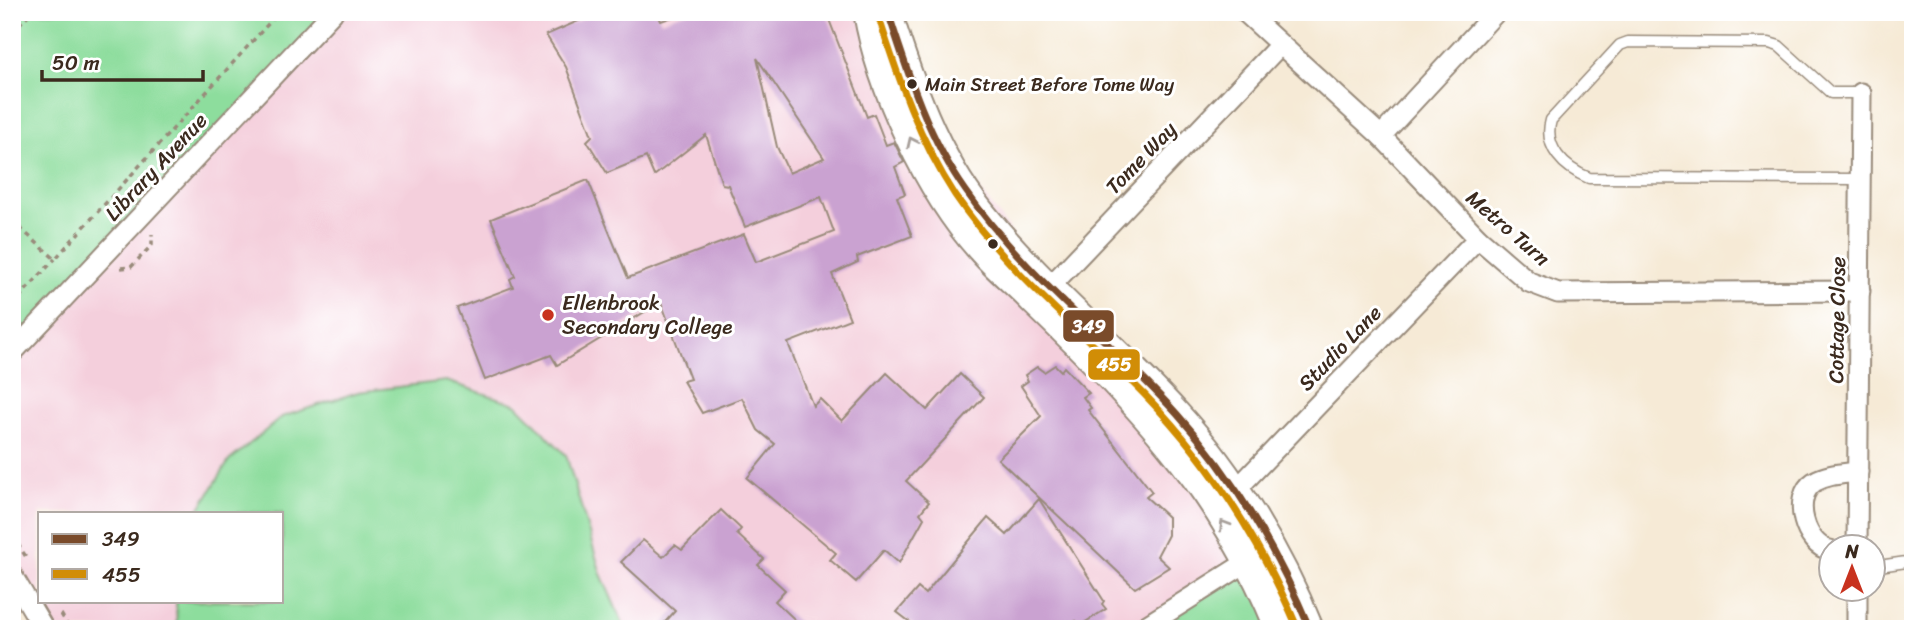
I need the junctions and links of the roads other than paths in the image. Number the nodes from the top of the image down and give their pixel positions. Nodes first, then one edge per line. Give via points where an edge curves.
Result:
1 (333, 12) edge
2 (867, 12) edge
3 (888, 12) edge
4 (1245, 12) edge
5 (1496, 12) edge
6 (1279, 46) junction
7 (1861, 93) joint
8 (1381, 136) junction
9 (1861, 179) junction
10 (1478, 238) junction
11 (1860, 291) junction
12 (1043, 294) junction
13 (12, 353) edge
14 (1858, 472) junction
15 (1235, 491) junction
16 (1857, 532) edge
17 (1816, 541) edge
18 (1913, 561) edge
19 (1247, 562) junction
20 (1886, 565) edge
21 (12, 575) edge
22 (1857, 602) edge
23 (44, 629) edge
24 (1141, 629) edge
25 (1279, 629) edge
26 (1310, 629) edge
27 (1857, 629) edge

1 - 13 street, Library Avenue
12 -> 2 main road via 979,249 919,157 890,91
3 - 12 main road via 911,84 959,180
4 - 6 street, Metro Turn
5 - 8 street
6 - 8 street, Metro Turn
6 - 12 street, Tome Way
7 - 9 street, Cottage Close
7 - 9 lane via 1830,93 1779,46 1769,43 1628,42 1620,45 1551,120 1547,133 1549,144 1569,166 1589,178
8 - 10 street, Metro Turn
9 - 11 street, Cottage Close
10 - 11 street, Metro Turn via 1529,282 1558,293
10 - 15 street, Studio Lane
11 - 14 street, Cottage Close
12 - 15 main road via 1179,415
19 -> 12 main road via 1173,449
14 - 16 street, Cottage Close
14 - 17 street via 1812,483 1804,495 1804,523
15 - 26 main road via 1266,538
18 - 20 lane
19 - 24 street
19 - 25 main road
21 - 23 street
22 - 27 street

